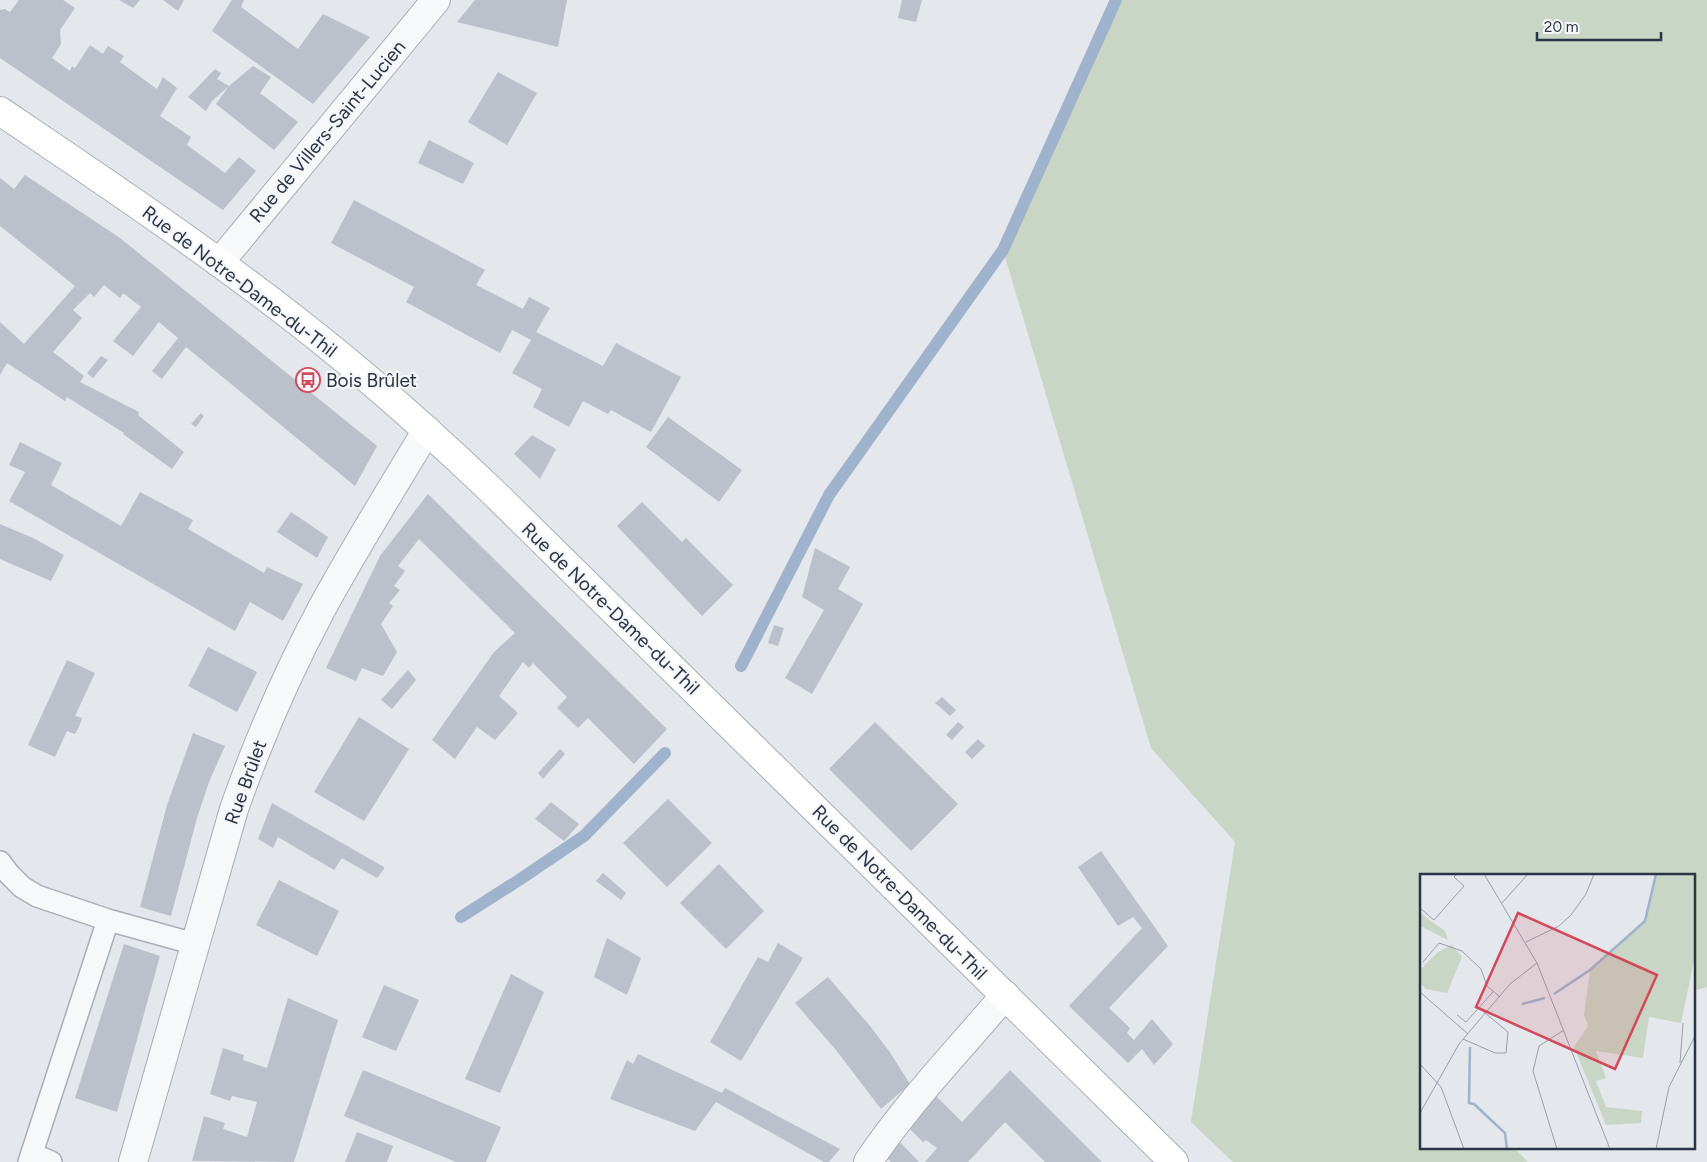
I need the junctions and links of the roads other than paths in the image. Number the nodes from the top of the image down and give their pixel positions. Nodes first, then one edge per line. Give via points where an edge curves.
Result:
1 (436, 0) edge
2 (0, 111) edge
3 (218, 263) junction
4 (427, 430) junction
5 (0, 862) edge
6 (108, 920) junction
7 (195, 944) junction
8 (1006, 995) junction
9 (37, 1160) edge
10 (133, 1162) edge
11 (868, 1162) edge
12 (1174, 1162) edge

1 - 3 street, Rue de Villers-Saint-Lucien
2 - 3 main road, Rue de Notre-Dame-du-Thil
3 - 4 main road, Rue de Notre-Dame-du-Thil via 328,346
4 - 7 street, Rue Brûlet via 321,610 272,710 234,809
4 - 8 main road, Rue de Notre-Dame-du-Thil
5 - 6 lane via 22,887 37,896
6 - 7 lane
6 - 9 lane
7 - 10 street, Rue Brûlet
8 - 11 street via 900,1119
8 - 12 main road, Rue de Notre-Dame-du-Thil

